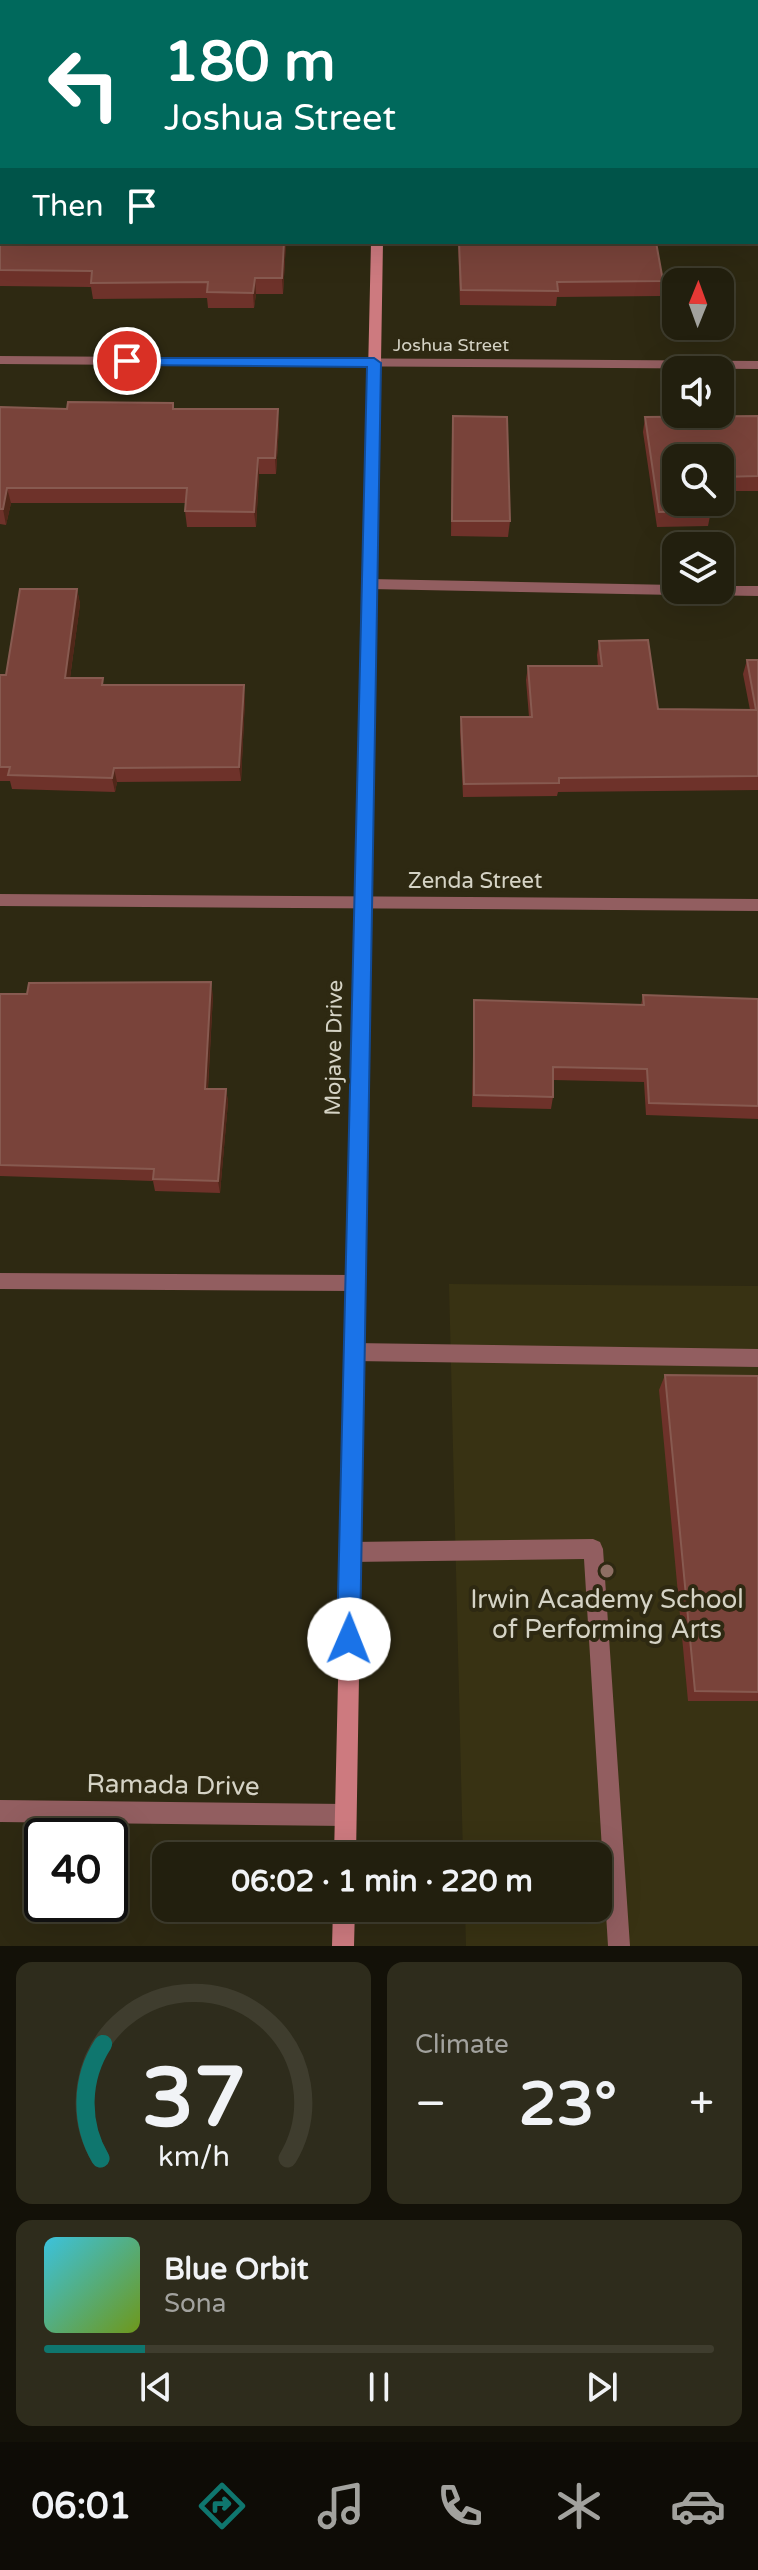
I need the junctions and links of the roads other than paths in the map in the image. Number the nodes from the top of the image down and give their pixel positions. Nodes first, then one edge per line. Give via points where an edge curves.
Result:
1 (377, 244) edge
2 (0, 360) edge
3 (374, 363) junction
4 (758, 365) edge
5 (370, 584) junction
6 (662, 590) edge
7 (734, 591) edge
8 (758, 591) edge
9 (0, 900) edge
10 (363, 903) junction
11 (758, 905) edge
12 (0, 1281) edge
13 (355, 1283) junction
14 (354, 1352) junction
15 (758, 1358) edge
16 (350, 1552) junction
17 (0, 1811) edge
18 (345, 1815) junction
19 (345, 1842) edge
20 (344, 1922) edge
21 (343, 1946) edge
22 (619, 1946) edge

1 - 3 street, Mojave Drive
2 - 3 street, Joshua Street
3 - 4 street, Joshua Street
3 - 5 street, Mojave Drive
5 - 6 street
5 - 10 street, Mojave Drive
7 - 8 street
9 - 10 street, Zenda Street
10 - 11 street, Zenda Street
10 - 13 street, Mojave Drive
12 - 13 street
13 - 14 street, Mojave Drive
14 - 15 street
14 - 16 street, Mojave Drive
16 - 18 street, Mojave Drive
16 - 22 street via 593,1549
17 - 18 street, Ramada Drive
18 - 19 street, Mojave Drive
20 - 21 street

